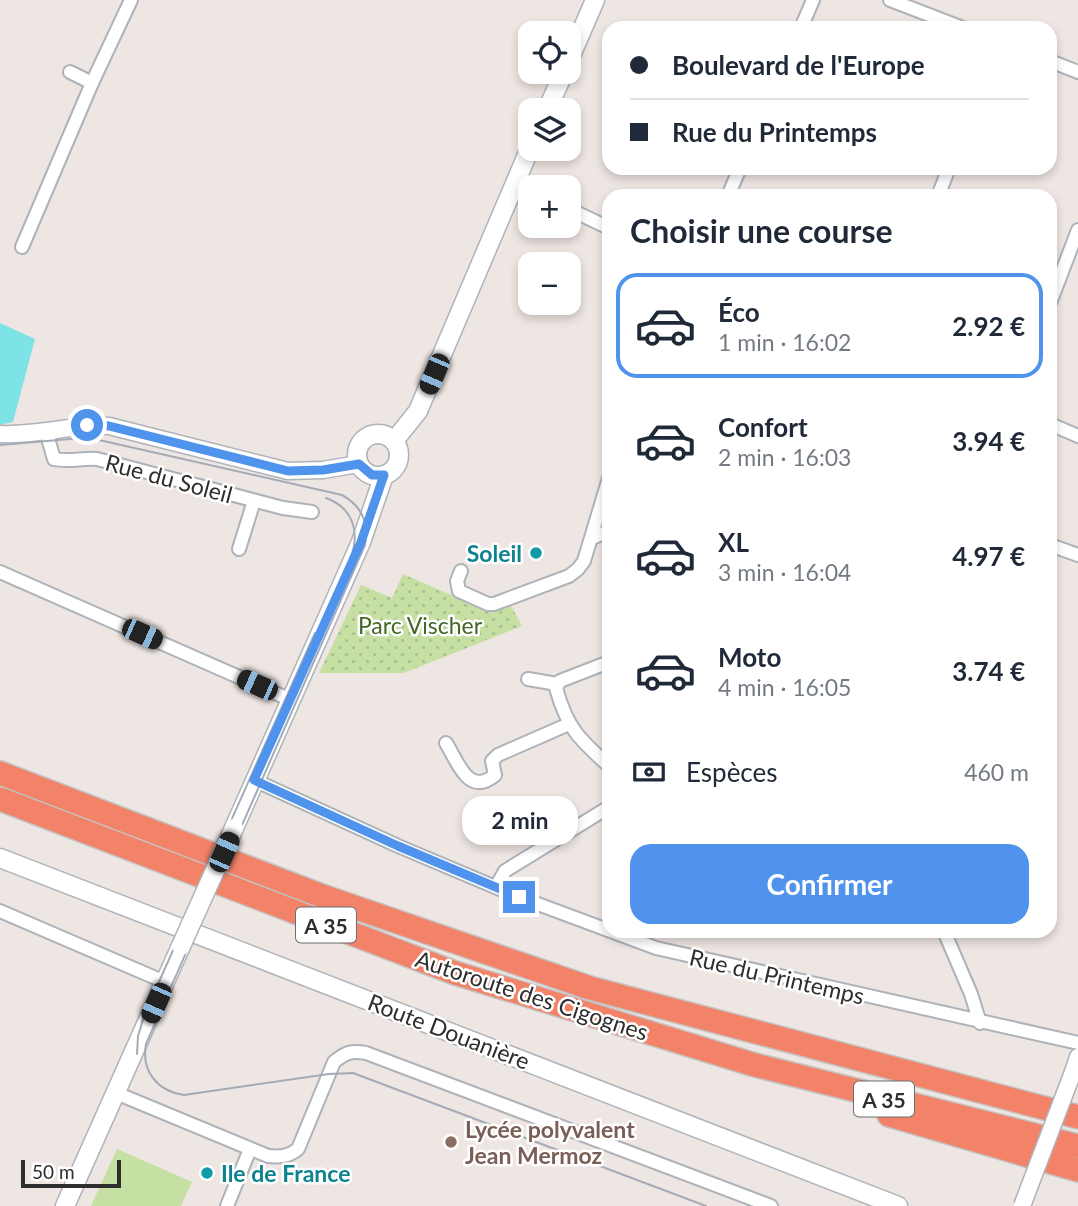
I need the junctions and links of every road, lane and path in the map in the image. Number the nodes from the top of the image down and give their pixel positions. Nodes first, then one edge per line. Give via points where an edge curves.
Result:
1 (131, 0) edge
2 (595, 0) edge
3 (813, 0) edge
4 (890, 0) edge
5 (804, 21) edge
6 (945, 21) edge
7 (581, 32) edge
8 (1057, 64) edge
9 (70, 72) dead end
10 (1078, 72) edge
11 (92, 83) junction
12 (518, 197) edge
13 (581, 215) edge
14 (602, 225) edge
15 (1078, 230) edge
16 (22, 247) dead end
17 (1057, 285) edge
18 (1057, 427) edge
19 (50, 431) junction
20 (0, 434) edge
21 (1078, 436) edge
22 (394, 441) junction
23 (359, 464) junction
24 (384, 475) junction
25 (254, 500) junction
26 (602, 503) edge
27 (312, 512) dead end
28 (602, 534) edge
29 (592, 538) junction
30 (1057, 548) edge
31 (239, 549) dead end
32 (1078, 555) edge
33 (461, 571) dead end
34 (0, 572) edge
35 (602, 665) edge
36 (528, 679) dead end
37 (557, 684) junction
38 (291, 700) junction
39 (569, 724) junction
40 (446, 743) dead end
41 (602, 760) edge
42 (0, 773) edge
43 (254, 780) junction
44 (0, 799) edge
45 (602, 811) edge
46 (0, 858) edge
47 (496, 887) junction
48 (0, 911) edge
49 (602, 929) edge
50 (625, 938) edge
51 (947, 938) edge
52 (165, 982) junction
53 (980, 1023) junction
54 (1078, 1043) edge
55 (755, 1065) junction
56 (1075, 1065) edge
57 (116, 1093) junction
58 (1077, 1117) edge
59 (1078, 1146) edge
60 (250, 1149) junction
61 (1078, 1171) edge
62 (65, 1206) edge
63 (227, 1206) edge
64 (771, 1206) edge
65 (898, 1206) edge
66 (1022, 1206) edge

1 - 11 street
2 - 7 main road
3 - 5 street
4 - 6 street
8 - 10 street
9 - 11 street
11 - 16 street
12 - 22 main road via 418,411
13 - 14 street
15 - 17 street
18 - 21 street
19 - 20 street
19 - 23 street via 109,426 288,471
19 - 25 street, Rue du Soleil via 54,458 97,459
22 - 23 main road via 377,433 366,437 357,452
22 - 24 main road via 398,461
23 - 24 main road via 372,475
24 - 38 main road via 369,523
25 - 27 street, Rue du Soleil
25 - 31 street
26 - 29 street
28 - 29 street
29 - 33 street via 578,569 494,604 462,594 457,586
30 - 32 street
34 - 38 street
35 - 37 street
36 - 37 street
37 - 39 street
38 - 43 main road
39 - 40 street via 498,755 492,761 495,775 479,783 466,776
39 - 41 street
42 - 58 highway, Autoroute des Cigognes / A 35 via 322,896 590,988
43 - 47 street, Rue du Printemps
43 - 52 main road, bridge
44 - 55 highway, Autoroute des Cigognes / A 35 via 455,973
45 - 47 street via 505,871
46 - 65 main road, Route Douanière
47 - 49 street, Rue du Printemps
48 - 52 street
50 - 53 street, Rue du Printemps
51 - 53 street
52 - 57 main road
53 - 54 street, Rue du Printemps
55 - 59 highway, Autoroute des Cigognes / A 35
55 - 61 highway via 828,1097
56 - 66 street, bridge
57 - 60 street
57 - 62 main road
60 - 63 street
60 - 64 street via 280,1157 298,1149 334,1062 355,1051

